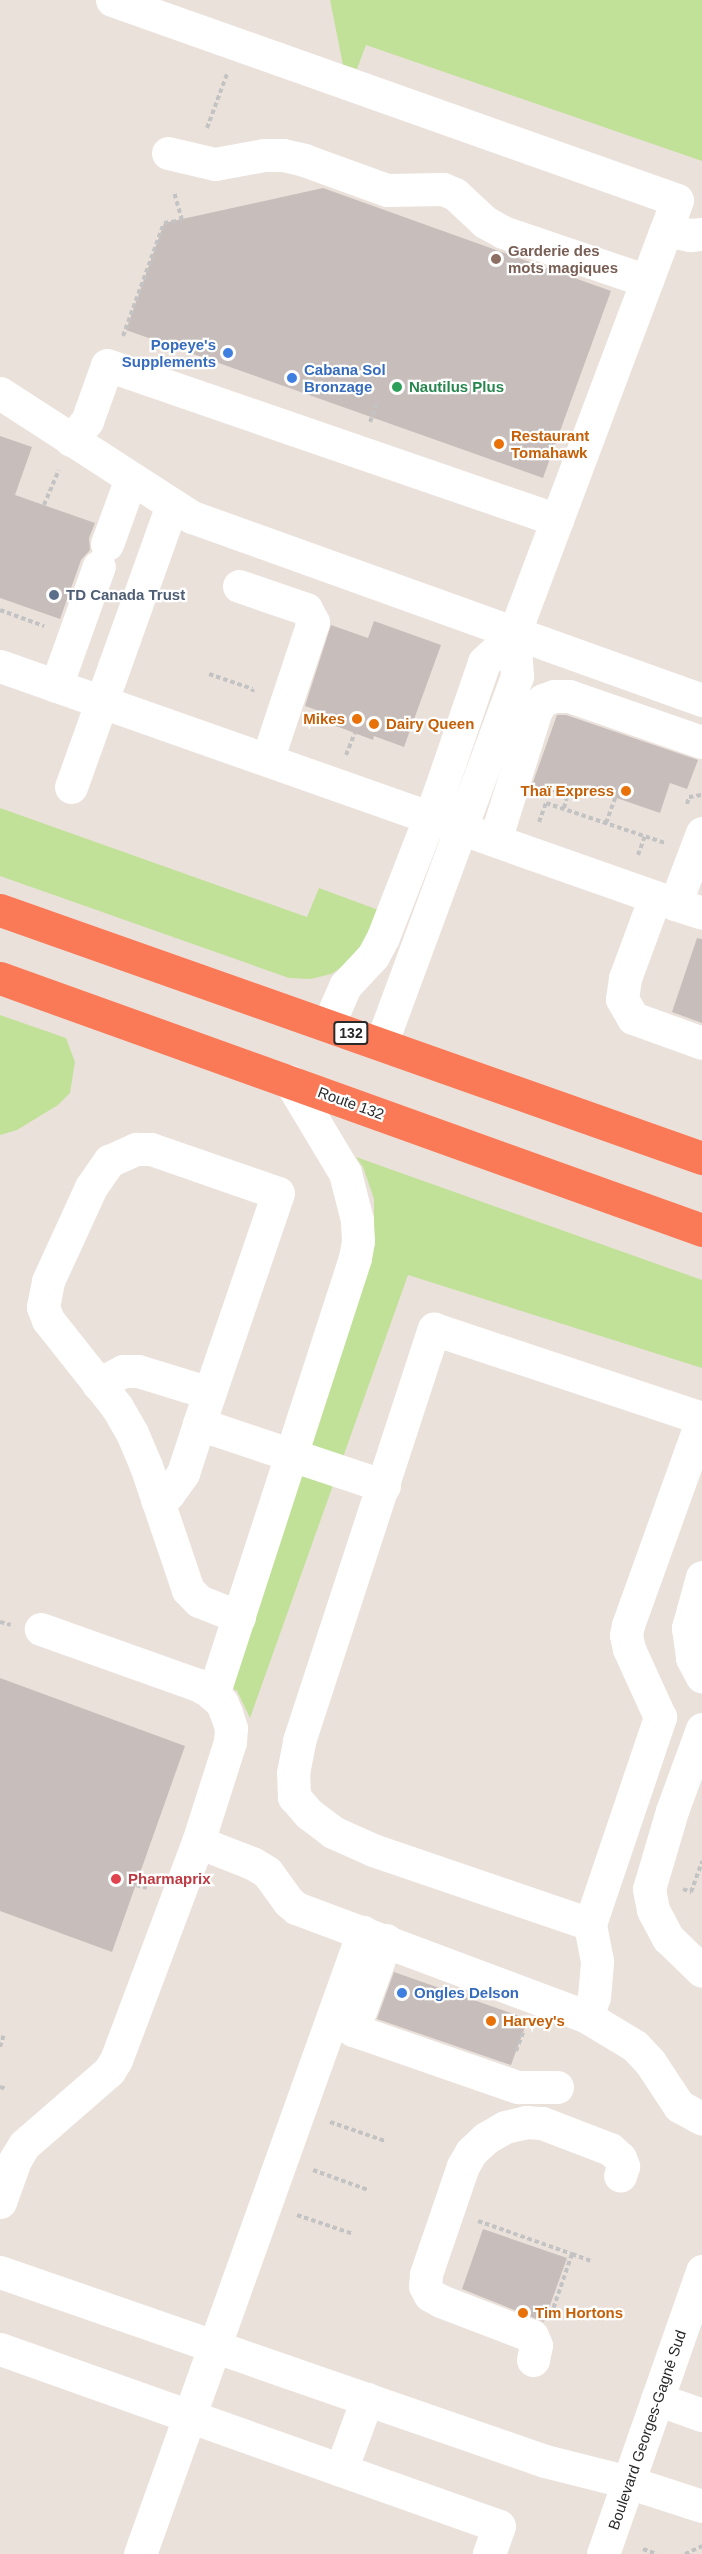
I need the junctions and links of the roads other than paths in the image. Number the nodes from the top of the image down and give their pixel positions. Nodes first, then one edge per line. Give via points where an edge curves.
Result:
1 (112, 0) edge
2 (168, 153) dead end
3 (666, 230) junction
4 (702, 234) edge
5 (647, 281) junction
6 (0, 393) edge
7 (67, 451) junction
8 (131, 478) junction
9 (172, 505) junction
10 (557, 520) junction
11 (240, 586) dead end
12 (514, 634) junction
13 (0, 666) edge
14 (56, 686) junction
15 (702, 700) edge
16 (102, 702) junction
17 (702, 742) edge
18 (267, 760) junction
19 (72, 787) dead end
20 (428, 817) junction
21 (694, 819) edge
22 (461, 828) junction
23 (495, 840) junction
24 (677, 905) edge
25 (0, 910) edge
26 (0, 978) edge
27 (328, 1025) junction
28 (702, 1043) edge
29 (381, 1044) junction
30 (290, 1081) junction
31 (702, 1158) edge
32 (702, 1230) edge
33 (98, 1384) junction
34 (205, 1409) junction
35 (702, 1419) edge
36 (291, 1454) junction
37 (384, 1486) junction
38 (157, 1500) junction
39 (702, 1577) edge
40 (239, 1617) junction
41 (41, 1629) dead end
42 (702, 1677) edge
43 (213, 1695) junction
44 (702, 1729) edge
45 (198, 1842) junction
46 (590, 1924) junction
47 (375, 1936) junction
48 (702, 1971) edge
49 (587, 2017) junction
50 (557, 2087) dead end
51 (702, 2119) edge
52 (620, 2176) dead end
53 (0, 2202) edge
54 (702, 2271) edge
55 (0, 2272) edge
56 (693, 2324) edge
57 (214, 2345) junction
58 (0, 2349) edge
59 (533, 2360) dead end
60 (367, 2399) junction
61 (657, 2399) junction
62 (702, 2415) edge
63 (188, 2416) junction
64 (341, 2470) junction
65 (628, 2482) junction
66 (702, 2506) edge
67 (140, 2554) edge
68 (489, 2554) edge
69 (603, 2554) edge

1 - 3 street via 677,200
2 - 5 street via 215,164 283,155 387,190 443,189 503,232
3 - 4 street via 690,236
3 - 5 street
5 - 10 street
6 - 7 street
7 - 8 street
7 - 10 street via 87,421 107,365
8 - 9 street
8 - 14 street
9 - 12 street via 192,517
9 - 16 street
10 - 12 street
11 - 18 street via 306,609 313,622
12 - 15 street
12 - 20 street via 484,662
12 - 22 street via 517,676
13 - 14 street
14 - 16 street
16 - 18 street
16 - 19 street
17 - 23 street via 569,696 543,700 536,710
18 - 20 street
20 - 22 street
20 - 27 street via 378,947 345,986
21 - 24 street
22 - 23 street
22 - 29 street
23 - 24 street
24 - 28 street via 624,978 622,999 633,1018
25 - 27 highway, 132
26 - 30 highway, Route 132
27 - 29 highway, 132
29 - 31 highway, 132
30 - 32 highway, Route 132
30 - 36 street via 345,1173 358,1241
33 - 34 street via 123,1371 138,1371
33 - 34 street via 48,1320 42,1307 43,1295 99,1174 109,1161 123,1153 151,1149 279,1193
33 - 38 street via 132,1434
34 - 36 street
34 - 38 street via 183,1473 168,1494
35 - 37 street via 434,1329
35 - 46 street via 628,1625 629,1649 660,1717
36 - 37 street
36 - 40 street
37 - 46 street via 298,1741 294,1797 333,1832 374,1850
38 - 40 street via 189,1590 199,1601
39 - 42 street via 688,1628 692,1658
40 - 43 street
41 - 43 street via 198,1684
43 - 45 street via 226,1713 230,1742
44 - 48 street via 672,1810 649,1889 653,1910 668,1938
45 - 47 street via 267,1872 296,1908
45 - 53 street via 116,2060 109,2071 24,2145
46 - 49 street via 597,1961 594,1997
47 - 49 street
47 - 50 street via 353,2030 518,2087
47 - 57 street via 298,2110
49 - 51 street via 634,2046 650,2062 679,2106
52 - 59 street via 623,2166 610,2149 526,2122 505,2127 486,2138 463,2166 425,2286 430,2295 441,2301 532,2336 536,2345
54 - 56 street, Boulevard Georges-Gagné Sud
55 - 57 street
56 - 61 street, Boulevard Georges-Gagné Sud
57 - 60 street
57 - 63 street
58 - 63 street
60 - 64 street
60 - 65 street via 545,2461
61 - 62 street
61 - 65 street, Boulevard Georges-Gagné Sud
63 - 64 street
63 - 67 street
64 - 68 street via 499,2526
65 - 66 street
65 - 69 street, Boulevard Georges-Gagné Sud

